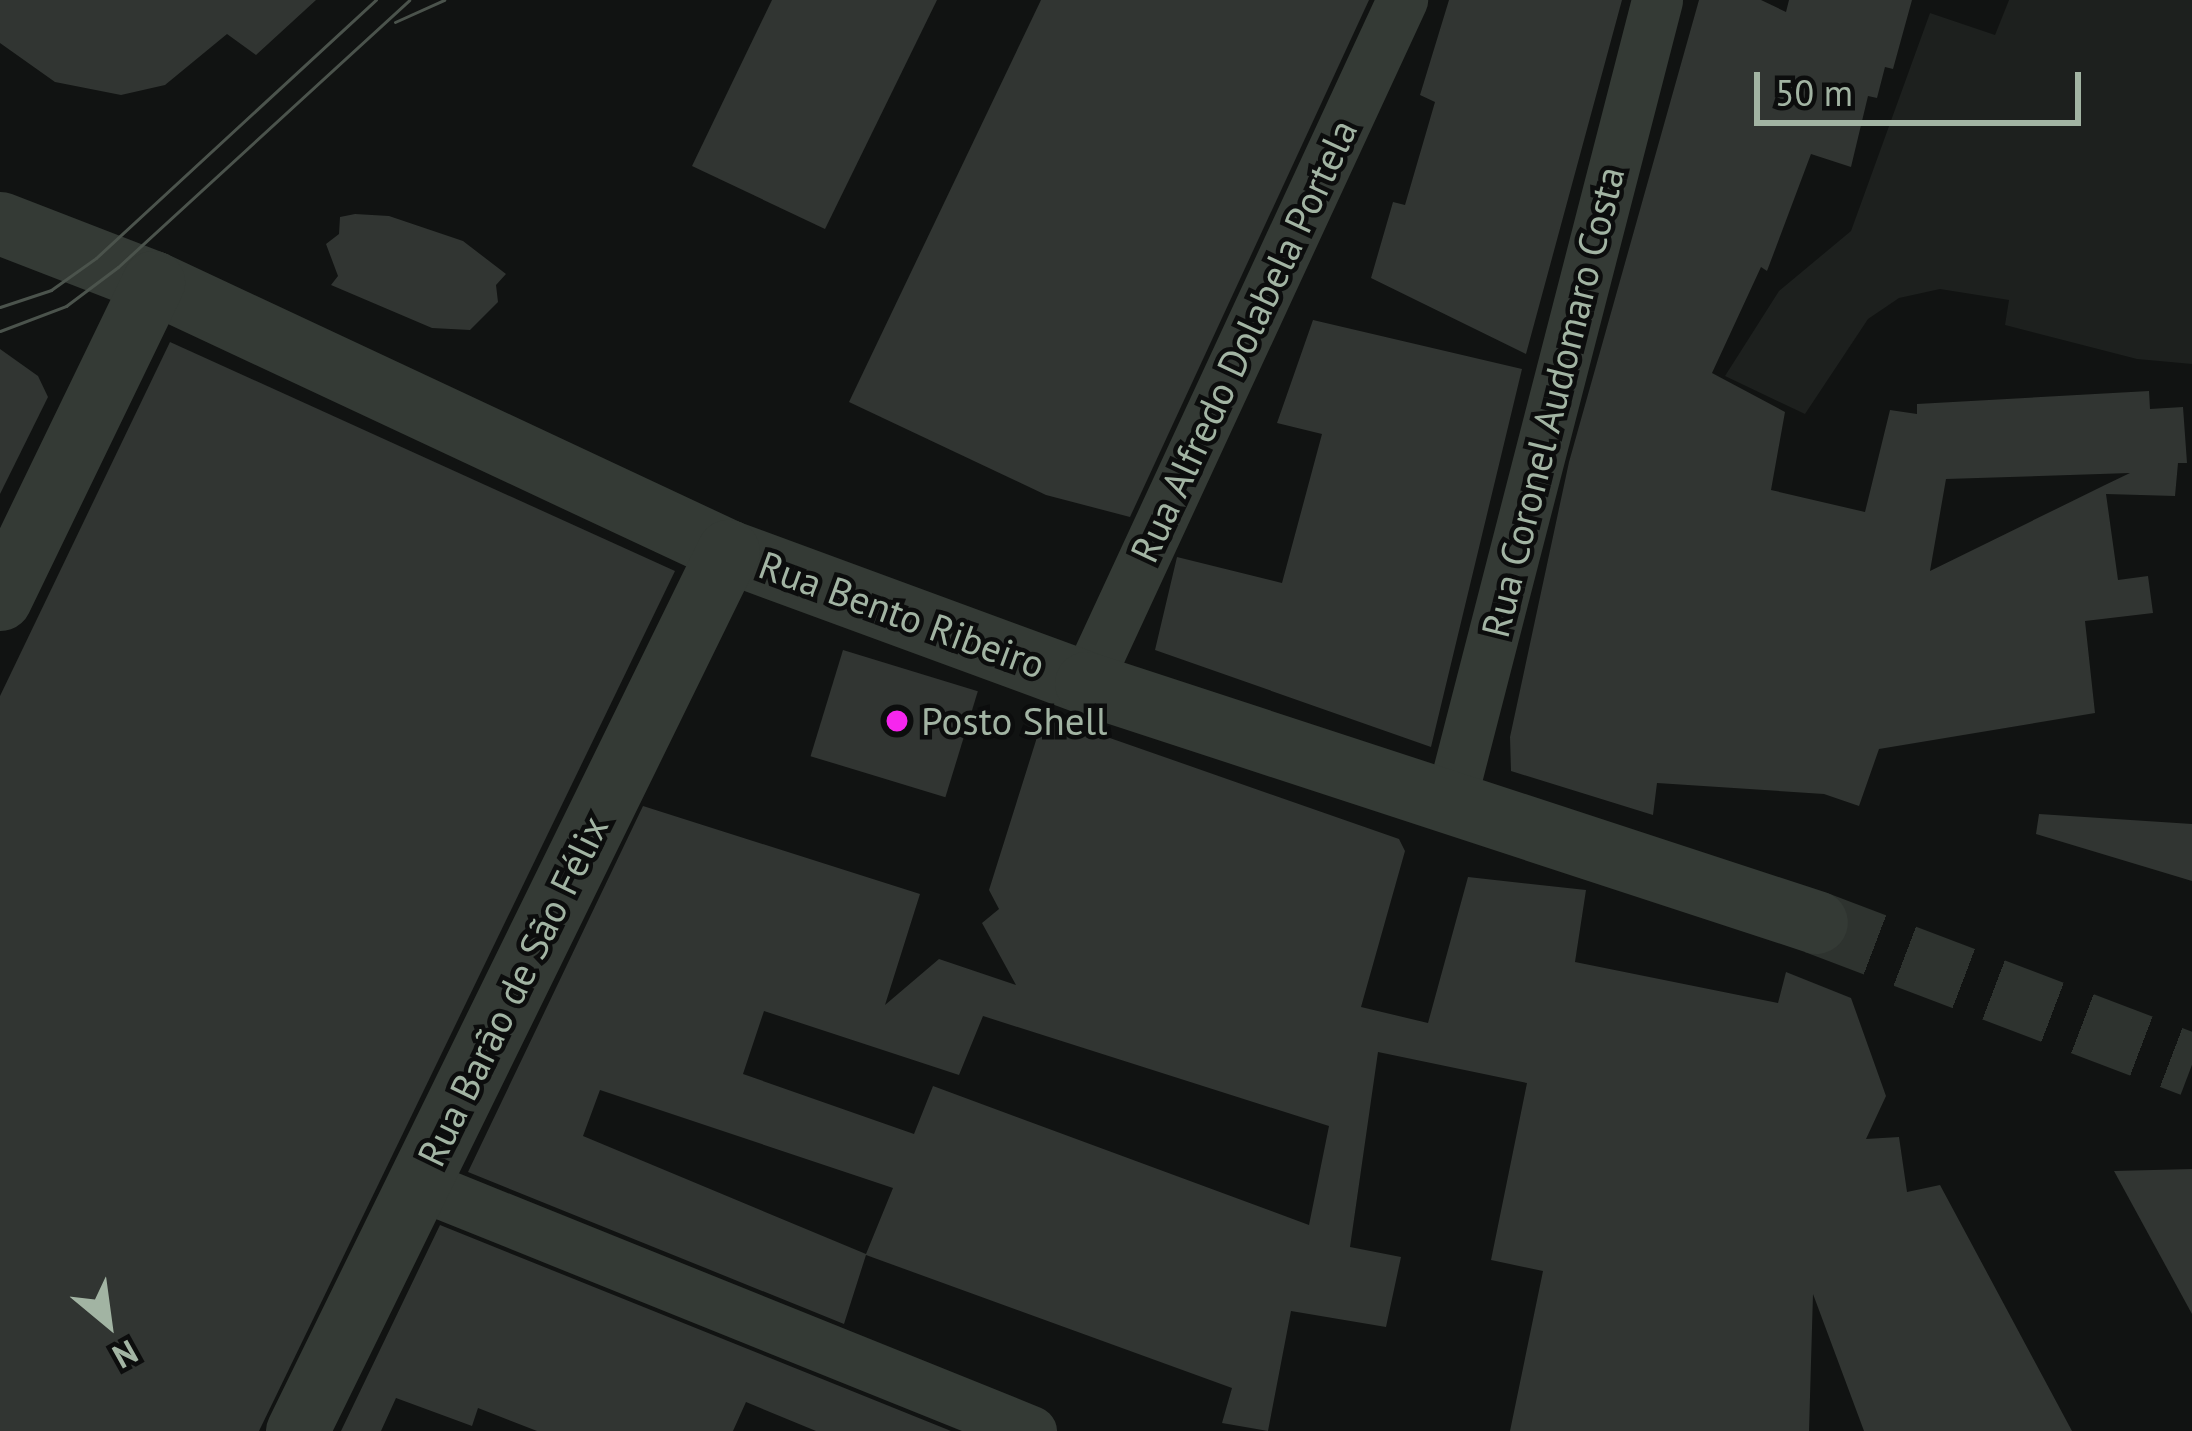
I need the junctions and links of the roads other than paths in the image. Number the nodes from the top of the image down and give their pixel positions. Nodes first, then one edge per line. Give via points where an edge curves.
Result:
1 (1402, 0) edge
2 (1657, 0) edge
3 (0, 223) edge
4 (153, 282) junction
5 (728, 551) junction
6 (0, 599) edge
7 (1086, 683) junction
8 (1450, 803) junction
9 (1816, 922) tunnel mouth
10 (418, 1184) junction
11 (297, 1431) edge
12 (1031, 1431) edge

1 - 7 street, Rua Alfredo Dolabela Portela
2 - 8 street, Rua Coronel Audomaro Costa
3 - 4 street, Rua Bento Ribeiro
4 - 5 street, Rua Bento Ribeiro
4 - 6 street
5 - 7 street, Rua Bento Ribeiro
5 - 10 street, Rua Barão de São Félix
7 - 8 street, Rua Bento Ribeiro
8 - 9 street, Rua Bento Ribeiro
10 - 11 street, Rua Barão de São Félix
10 - 12 street

